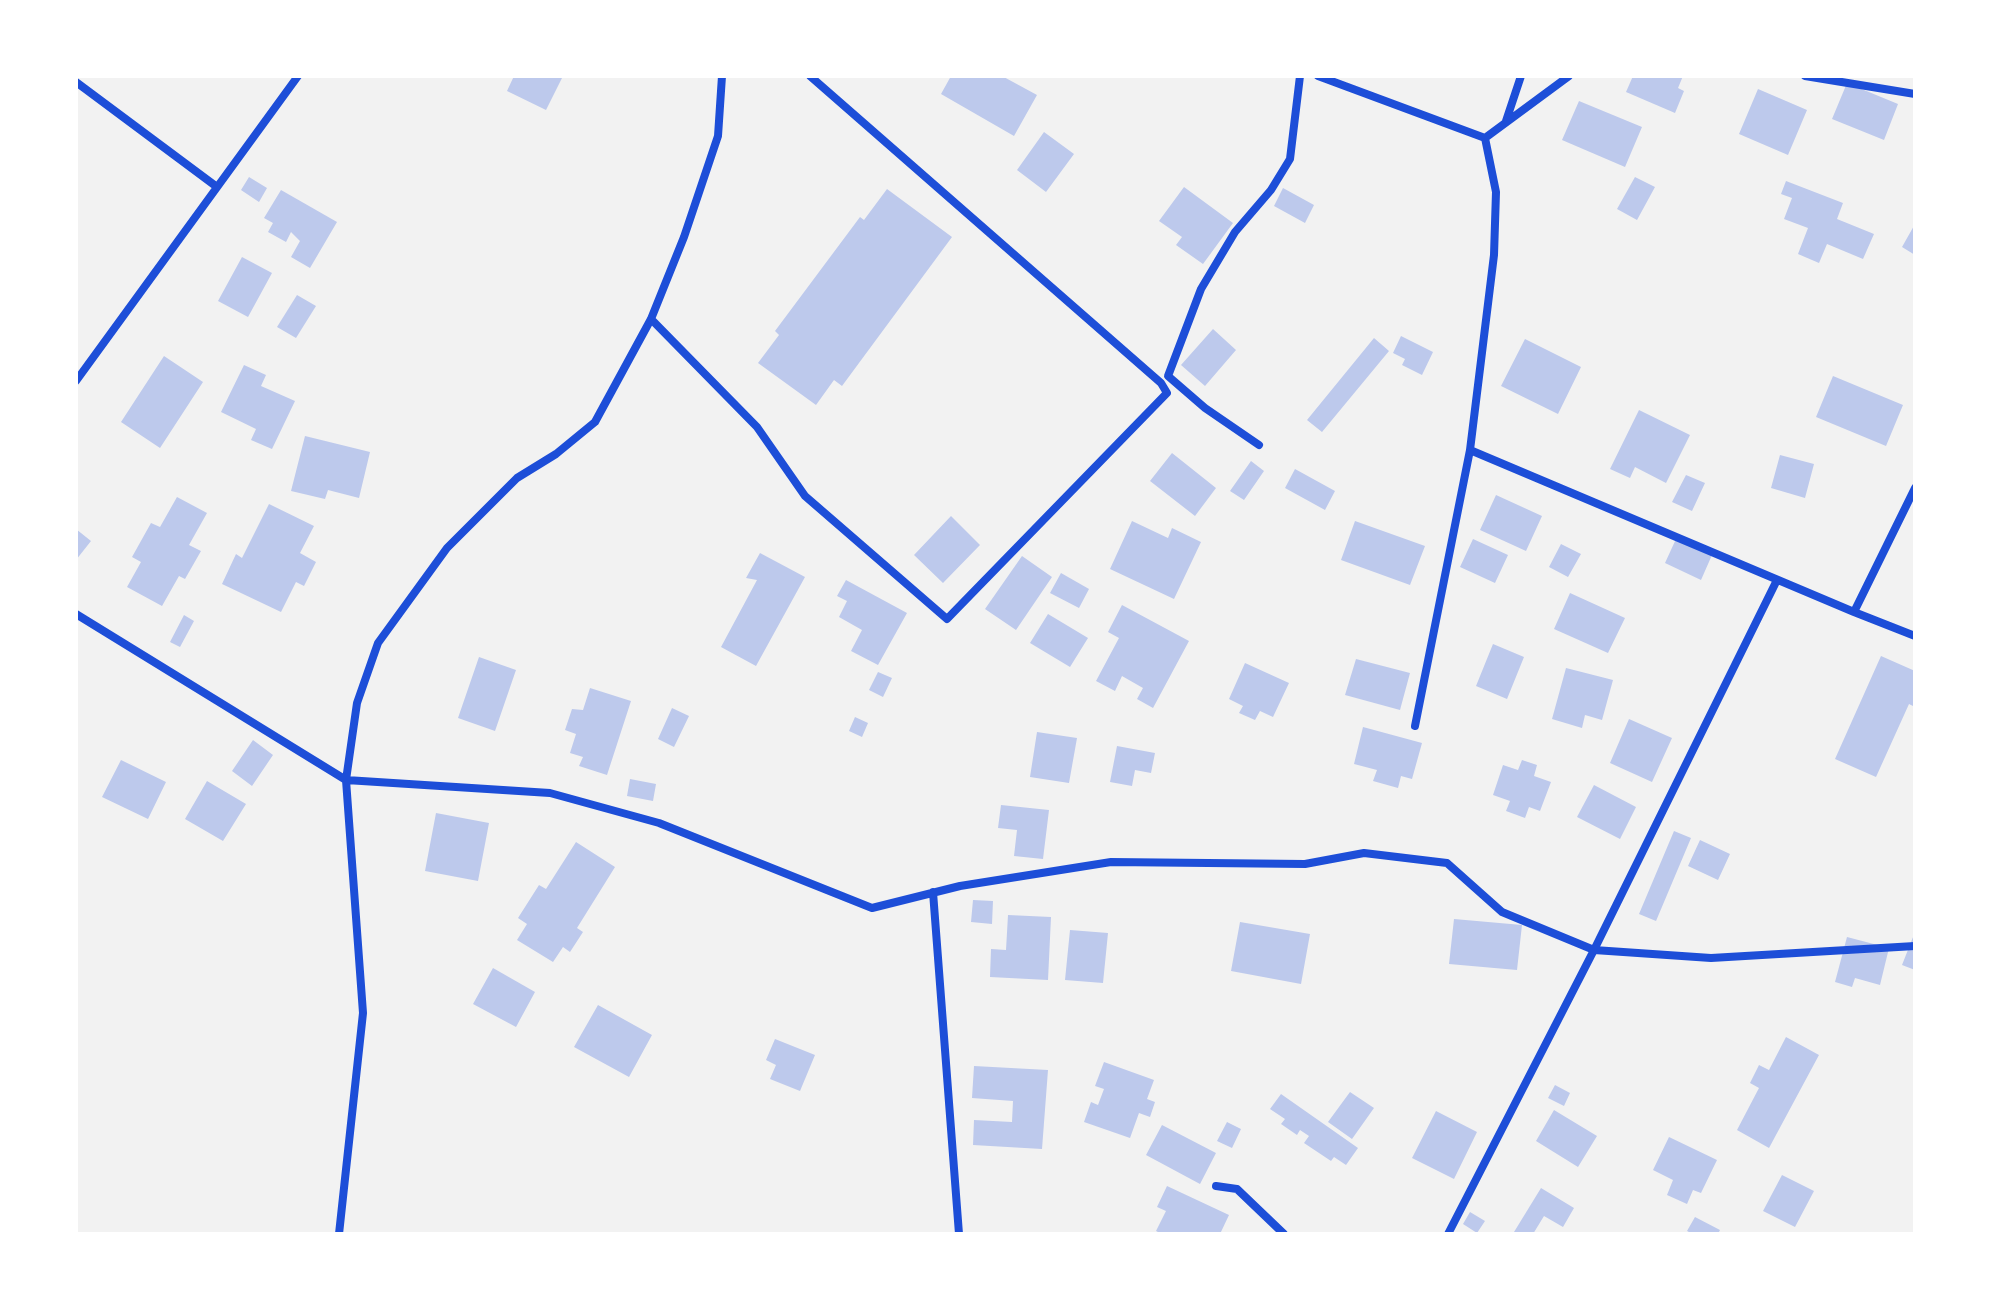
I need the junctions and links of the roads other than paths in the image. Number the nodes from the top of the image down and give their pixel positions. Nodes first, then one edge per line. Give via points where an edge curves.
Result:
1 (298, 76) edge
2 (722, 76) edge
3 (810, 76) edge
4 (1300, 76) edge
5 (1318, 76) edge
6 (1521, 76) edge
7 (1569, 76) edge
8 (1805, 76) edge
9 (76, 82) edge
10 (1915, 94) edge
11 (1505, 122) junction
12 (1485, 138) junction
13 (217, 187) junction
14 (651, 319) junction
15 (76, 381) edge
16 (1259, 445) dead end
17 (1470, 450) junction
18 (1915, 488) edge
19 (1777, 580) junction
20 (1854, 612) junction
21 (76, 614) edge
22 (1915, 636) edge
23 (1415, 726) dead end
24 (346, 780) junction
25 (933, 892) junction
26 (1915, 946) edge
27 (1594, 950) junction
28 (1216, 1186) dead end
29 (339, 1234) edge
30 (959, 1234) edge
31 (1284, 1234) edge
32 (1448, 1234) edge

1 - 13 street
2 - 14 street via 718,136
3 - 14 street via 1167,393 947,619 805,496 757,427
4 - 16 street via 1290,159 1235,232 1201,289 1168,376
5 - 12 street
6 - 11 street
7 - 11 street
8 - 10 street
9 - 13 street
11 - 12 street
12 - 17 street via 1496,192 1494,255
13 - 15 street
14 - 24 street via 595,422 517,478 457,538 378,643 357,703
17 - 19 street
17 - 23 street
18 - 20 street
19 - 20 street
19 - 27 street
20 - 22 street
21 - 24 street
24 - 25 street via 550,793 659,823 872,908
24 - 29 street via 363,1013
25 - 27 street via 1111,862 1305,864 1364,853 1447,863 1502,912
25 - 30 street
26 - 27 street via 1711,958
27 - 32 street
28 - 31 street via 1237,1189

